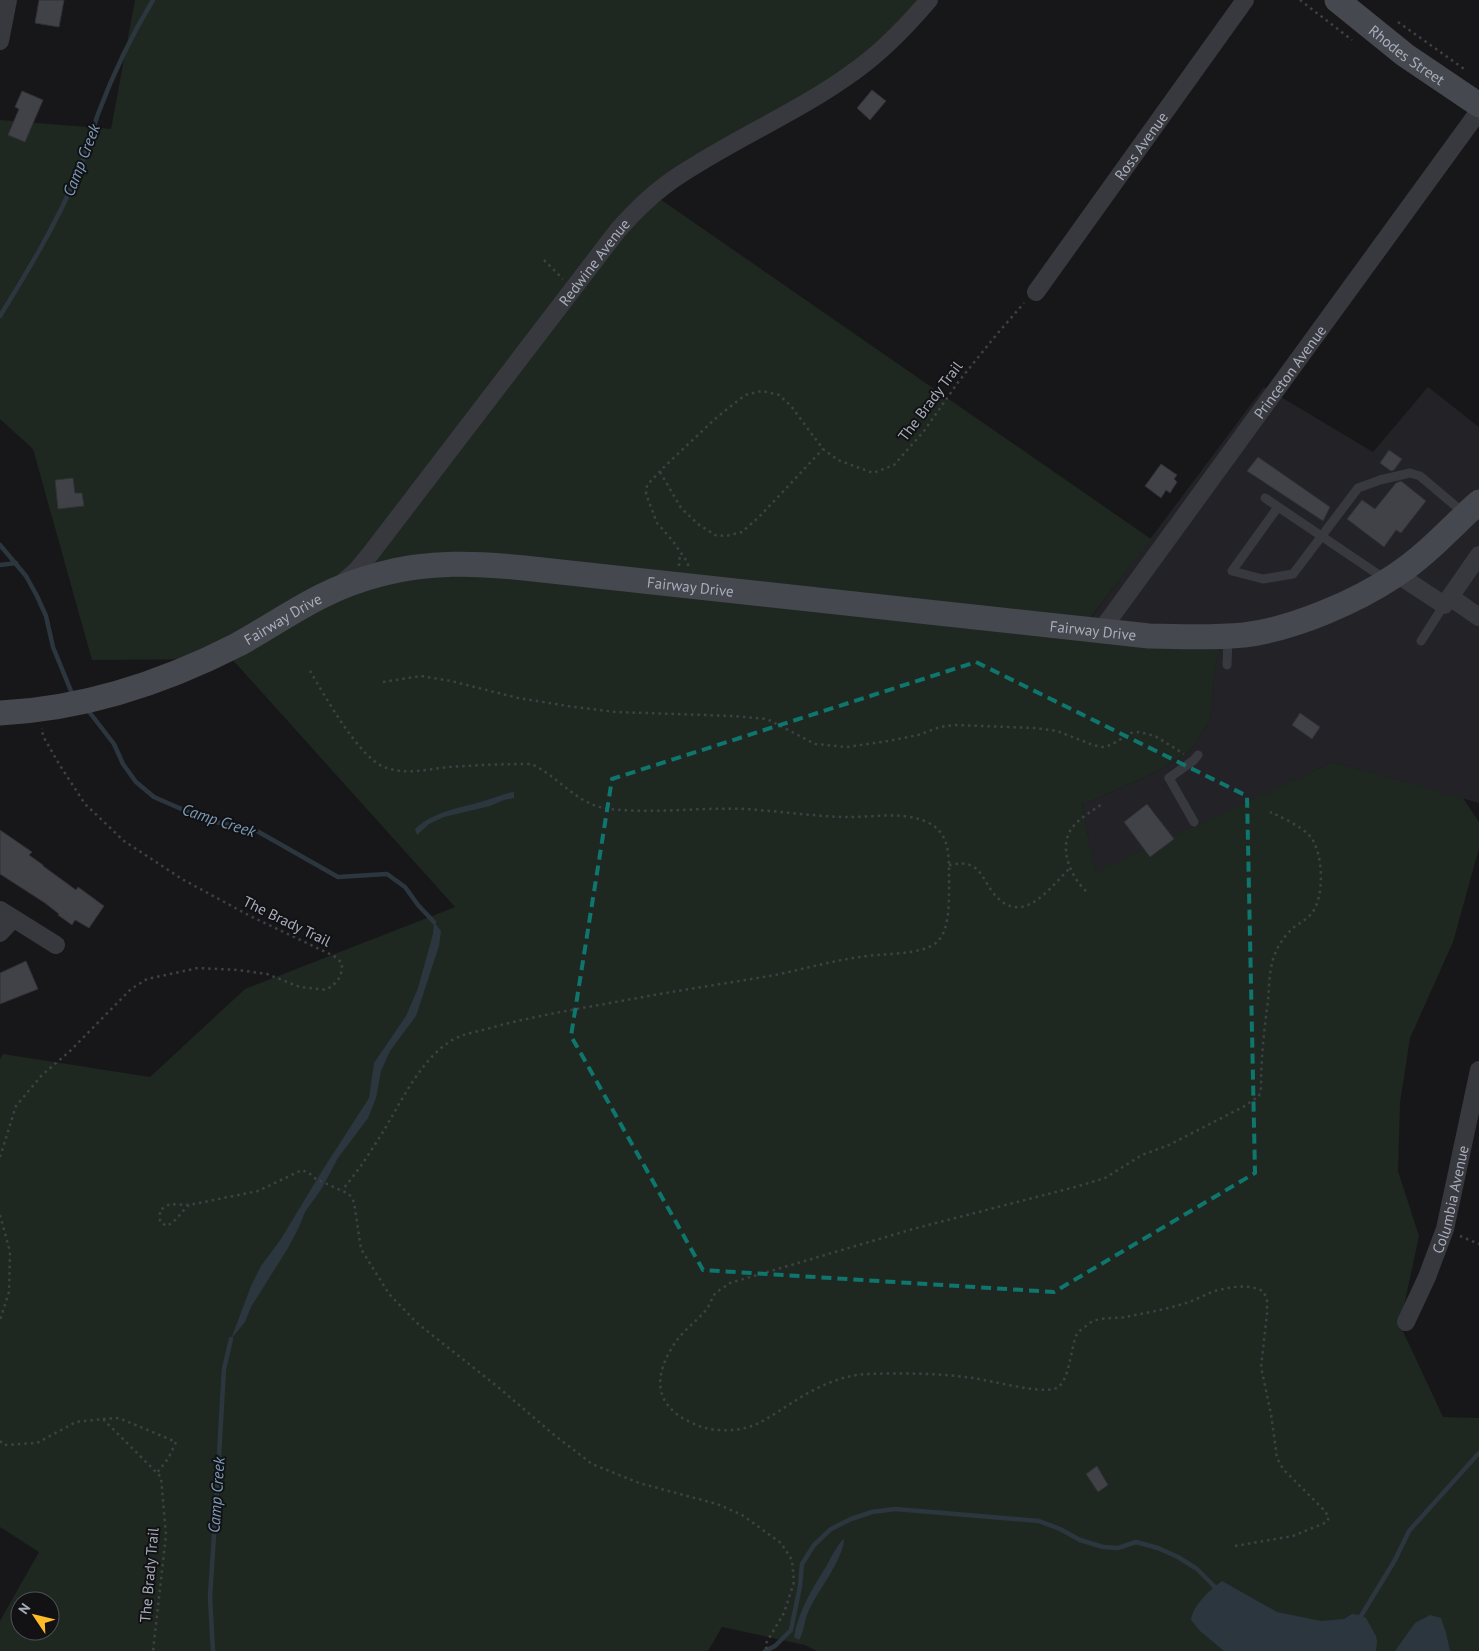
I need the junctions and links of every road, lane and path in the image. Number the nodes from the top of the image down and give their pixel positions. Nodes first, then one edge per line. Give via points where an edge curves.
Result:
1 (8, 0) edge
2 (929, 0) edge
3 (1245, 0) edge
4 (1337, 0) edge
5 (1397, 21) dead end
6 (0, 41) edge
7 (1471, 74) dead end
8 (1479, 105) edge
9 (1479, 111) edge
10 (544, 260) dead end
11 (572, 289) junction
12 (1036, 292) joint
13 (823, 449) junction
14 (660, 471) junction
15 (1265, 498) dead end
16 (1278, 507) junction
17 (1472, 508) edge
18 (1322, 537) junction
19 (1479, 555) edge
20 (1392, 578) junction
21 (686, 585) junction
22 (324, 595) junction
23 (1447, 601) junction
24 (1479, 618) edge
25 (1100, 632) junction
26 (1228, 636) junction
27 (1421, 641) dead end
28 (1227, 665) dead end
29 (310, 672) dead end
30 (383, 682) dead end
31 (39, 710) junction
32 (0, 713) edge
33 (1196, 757) joint
34 (1102, 804) dead end
35 (1270, 812) dead end
36 (1194, 822) dead end
37 (949, 865) junction
38 (1070, 868) junction
39 (1086, 891) dead end
40 (7, 914) edge
41 (0, 933) edge
42 (56, 945) dead end
43 (1479, 1070) edge
44 (0, 1157) edge
45 (342, 1190) junction
46 (189, 1205) junction
47 (0, 1215) edge
48 (1445, 1230) junction
49 (1479, 1244) edge
50 (0, 1320) edge
51 (1406, 1322) dead end
52 (103, 1419) junction
53 (0, 1441) edge
54 (156, 1473) junction
55 (1235, 1546) dead end
56 (153, 1651) edge
57 (768, 1651) edge

1 - 6 street
2 - 11 street, Redwine Avenue via 879,52 853,73 696,165 641,205
3 - 12 street, Ross Avenue
4 - 8 street, Rhodes Street via 1405,55
5 - 7 path
9 - 25 street, Princeton Avenue
10 - 11 path
11 - 22 street, Redwine Avenue via 371,553 343,582
12 - 13 path, The Brady Trail via 1018,308 894,466 873,473 838,460
13 - 14 path, The Brady Trail via 791,406 779,395 762,391 744,395
13 - 14 path via 759,517 742,532 726,536 716,535 698,524 682,508
14 - 21 path, The Brady Trail via 647,485 646,494 657,523 688,563 684,574
15 - 16 lane
16 - 18 lane
16 - 18 lane via 1232,571 1263,579 1293,574
17 - 18 lane via 1410,473 1358,488
17 - 20 street, Fairway Drive
18 - 20 lane
19 - 23 street via 1466,580
20 - 23 street
20 - 26 street, Fairway Drive via 1369,592 1309,618 1276,628
21 - 22 street, Fairway Drive via 466,563 381,574
21 - 25 street, Fairway Drive
22 - 31 street, Fairway Drive via 239,643 179,672 118,692
23 - 24 street
23 - 27 lane
25 - 26 street, Fairway Drive via 1183,638
26 - 28 lane
29 - 37 path via 338,718 367,755 396,772 530,764 542,769 583,801 607,809 743,809 845,818 913,818 929,823 945,837
30 - 33 path via 421,676 518,698 591,709 767,719 815,744 847,747 888,742 954,725 1057,730 1102,747 1139,732 1155,736
31 - 32 street, Fairway Drive
31 - 44 path, The Brady Trail via 43,736 59,764 85,804 124,841 224,902 334,956 342,963 342,974 326,990 300,987 267,974 238,970 198,968 148,979 131,989 42,1075 16,1106
33 - 36 lane via 1169,778
34 - 38 path via 1081,818 1070,831 1067,840
35 - 55 path via 1290,821 1310,836 1320,863 1320,882 1318,905 1280,943 1272,963 1259,1096 1169,1145 1142,1154 1105,1178 730,1283 714,1295 707,1309 673,1344 663,1366 660,1386 666,1405 679,1416 699,1426 719,1430 744,1429 761,1424 818,1387 844,1377 864,1374 911,1373 1056,1388 1066,1376 1077,1334 1087,1324 1097,1319 1143,1314 1170,1307 1220,1289 1254,1287 1263,1291 1266,1299 1268,1314 1261,1367 1277,1458 1283,1469 1329,1517 1327,1522 1293,1536
37 - 38 path via 971,865 979,871 996,898 1016,908 1029,906 1041,898
37 - 45 path via 947,922 943,935 936,944 922,949 860,957 537,1016 460,1036 442,1046 426,1063 359,1170
38 - 39 path
40 - 41 street
40 - 42 street
43 - 48 street, Columbia Avenue
45 - 46 path via 302,1170 258,1191
45 - 57 path via 354,1202 361,1249 389,1294 417,1323 553,1434 592,1464 639,1483 717,1504 742,1515 781,1543 792,1560 794,1582 784,1613 765,1645
46 - 46 path via 170,1204 160,1210 160,1222 166,1226 174,1223
47 - 50 path via 10,1260 9,1292
48 - 49 path
48 - 51 street, Columbia Avenue
52 - 53 path via 76,1422 37,1443 4,1445
52 - 54 path, The Brady Trail
52 - 54 path via 119,1418 176,1442
54 - 56 path, The Brady Trail via 161,1477 166,1535

